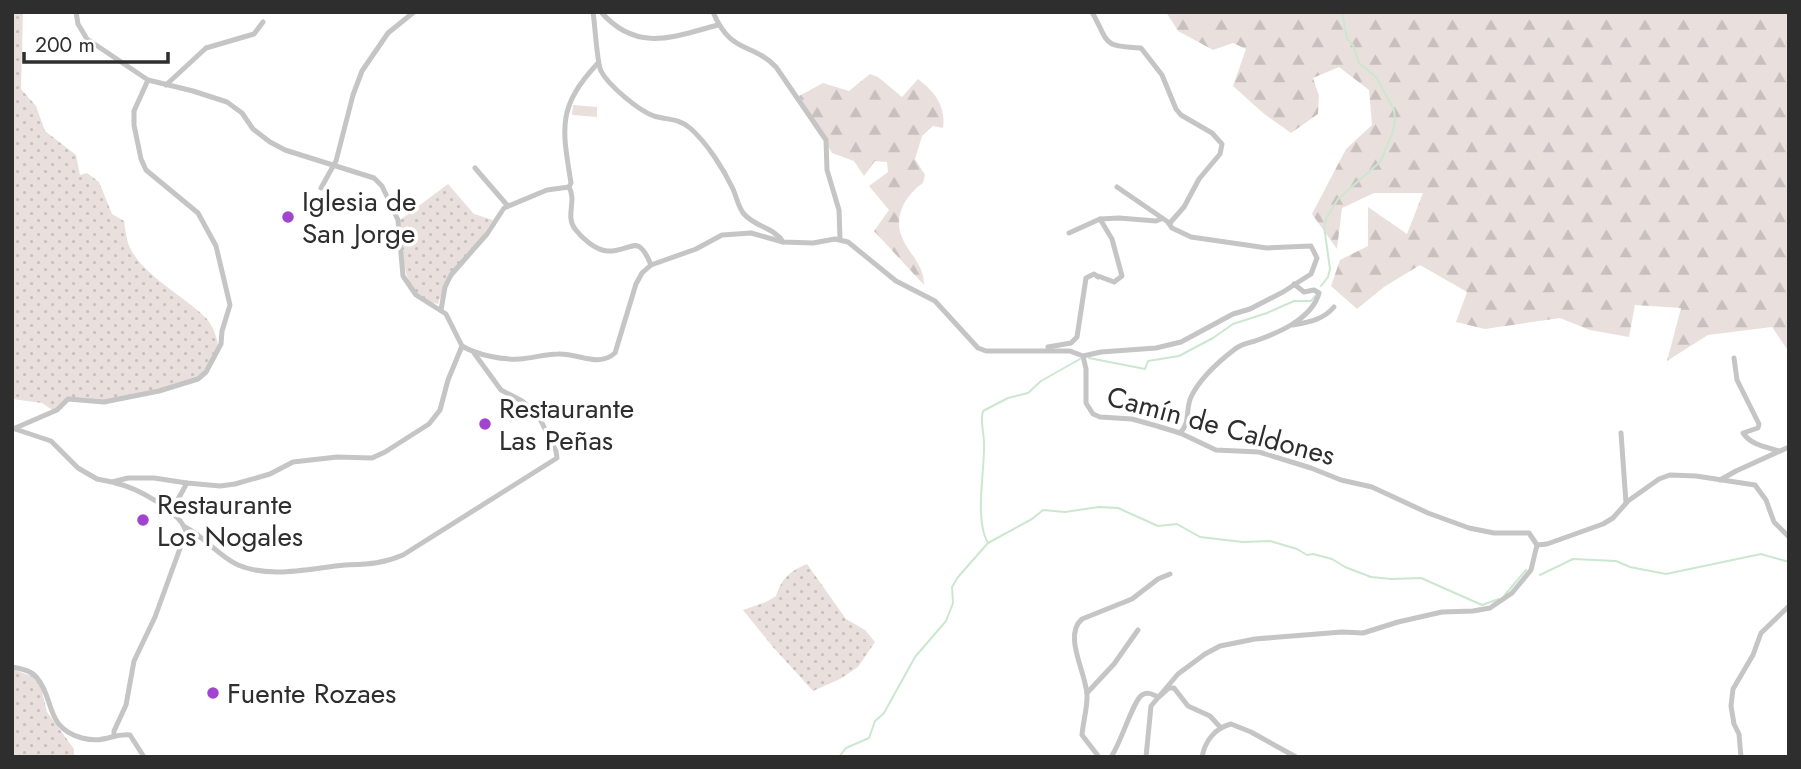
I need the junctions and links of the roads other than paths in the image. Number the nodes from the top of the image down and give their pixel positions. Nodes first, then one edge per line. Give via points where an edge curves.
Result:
1 (76, 12) edge
2 (414, 12) edge
3 (593, 12) edge
4 (601, 12) edge
5 (713, 12) edge
6 (1092, 12) edge
7 (263, 22) dead end
8 (718, 25) junction
9 (598, 62) junction
10 (148, 80) junction
11 (166, 85) junction
12 (335, 166) junction
13 (475, 168) dead end
14 (569, 187) junction
15 (1117, 187) dead end
16 (321, 188) dead end
17 (507, 205) junction
18 (1100, 219) junction
19 (1161, 219) junction
20 (1169, 224) junction
21 (1069, 233) dead end
22 (840, 239) junction
23 (783, 242) junction
24 (651, 265) junction
25 (1294, 284) junction
26 (1334, 307) dead end
27 (441, 310) junction
28 (1290, 325) junction
29 (462, 346) junction
30 (1038, 349) junction
31 (474, 353) junction
32 (1083, 356) junction
33 (1734, 358) dead end
34 (13, 429) edge
35 (1180, 433) junction
36 (1621, 433) dead end
37 (1789, 447) edge
38 (1779, 452) junction
39 (1720, 481) junction
40 (112, 482) junction
41 (187, 483) junction
42 (1626, 503) junction
43 (175, 516) junction
44 (185, 527) junction
45 (1787, 534) edge
46 (1537, 545) junction
47 (1170, 574) dead end
48 (1789, 606) edge
49 (1138, 630) dead end
50 (12, 667) edge
51 (1087, 693) junction
52 (1158, 697) junction
53 (1221, 728) junction
54 (114, 736) junction
55 (144, 757) edge
56 (1099, 757) edge
57 (1111, 757) edge
58 (1146, 757) edge
59 (1202, 757) edge
60 (1296, 757) edge
61 (1741, 757) edge

1 - 10 street via 87,39
2 - 12 street via 388,33 362,71
3 - 9 street
4 - 8 street via 618,30 654,40
5 - 8 street
6 - 20 street via 1110,43 1141,48 1162,75 1181,115 1222,144 1220,154
7 - 11 street via 254,34 206,48
8 - 22 street via 733,42 772,63 826,140
9 - 14 street via 568,104 564,140
9 - 23 street via 606,77 634,104 690,128 719,166 744,214
10 - 11 street
10 - 34 street via 134,111 141,159 146,170 198,214 216,246 230,305 219,349 198,379 104,402 68,399 57,410
11 - 12 street via 227,102 270,142
12 - 16 street
12 - 27 street via 370,176 383,186 398,220 403,276 416,295
13 - 17 street
14 - 17 street
14 - 24 street via 574,201 571,223 581,236 607,251 639,245
15 - 19 street
17 - 27 street via 452,275
18 - 19 street
18 - 21 street
18 - 30 street via 1112,239 1122,276 1114,282 1094,274 1086,278 1075,340
19 - 20 street
20 - 25 street via 1191,237 1267,248 1311,246 1317,258 1311,274
22 - 23 street
22 - 30 street, Camín de Caldones via 861,250 896,281 935,300 978,348 1005,352
23 - 24 street via 751,233 722,235
24 - 31 street via 636,284 615,354 607,360 559,354 513,359
25 - 28 street via 1304,292 1319,293 1314,306
25 - 32 street via 1181,342
26 - 28 street via 1312,322
27 - 29 street
28 - 35 street via 1237,347 1213,367 1191,397 1187,423
29 - 31 street
29 - 41 street via 440,410 429,424 385,452 372,458 293,462 235,484
30 - 32 street, Camín de Caldones
31 - 44 street via 500,390 538,415 557,458 403,555 379,564 305,572 254,569 233,562
32 - 35 street, Camín de Caldones via 1086,403 1093,414
33 - 38 street via 1737,380 1759,424 1743,433 1755,444
34 - 40 street via 51,441 88,475
35 - 46 street, Camín de Caldones via 1216,450 1259,452 1372,487 1469,528 1530,533
36 - 42 street
37 - 38 street
38 - 39 street
39 - 42 street via 1670,475
39 - 45 street via 1759,488 1774,522
40 - 41 street via 154,478
40 - 43 street via 143,492
41 - 43 street
42 - 46 street via 1603,524
43 - 44 street
44 - 54 street via 155,617 134,661 126,705
46 - 52 street via 1531,569 1512,593 1490,608 1442,612 1363,633 1255,639 1220,646 1178,674
47 - 51 street via 1132,599 1079,621 1075,638
48 - 61 street via 1761,633 1734,689 1731,706
49 - 51 street
50 - 54 street via 39,680 51,711 66,730 99,741
51 - 56 street via 1082,735
52 - 53 street via 1174,688 1188,706 1210,716
52 - 57 street via 1148,693 1136,700
52 - 58 street via 1149,712
53 - 59 street via 1208,741
53 - 60 street via 1231,724
54 - 55 street via 131,736

